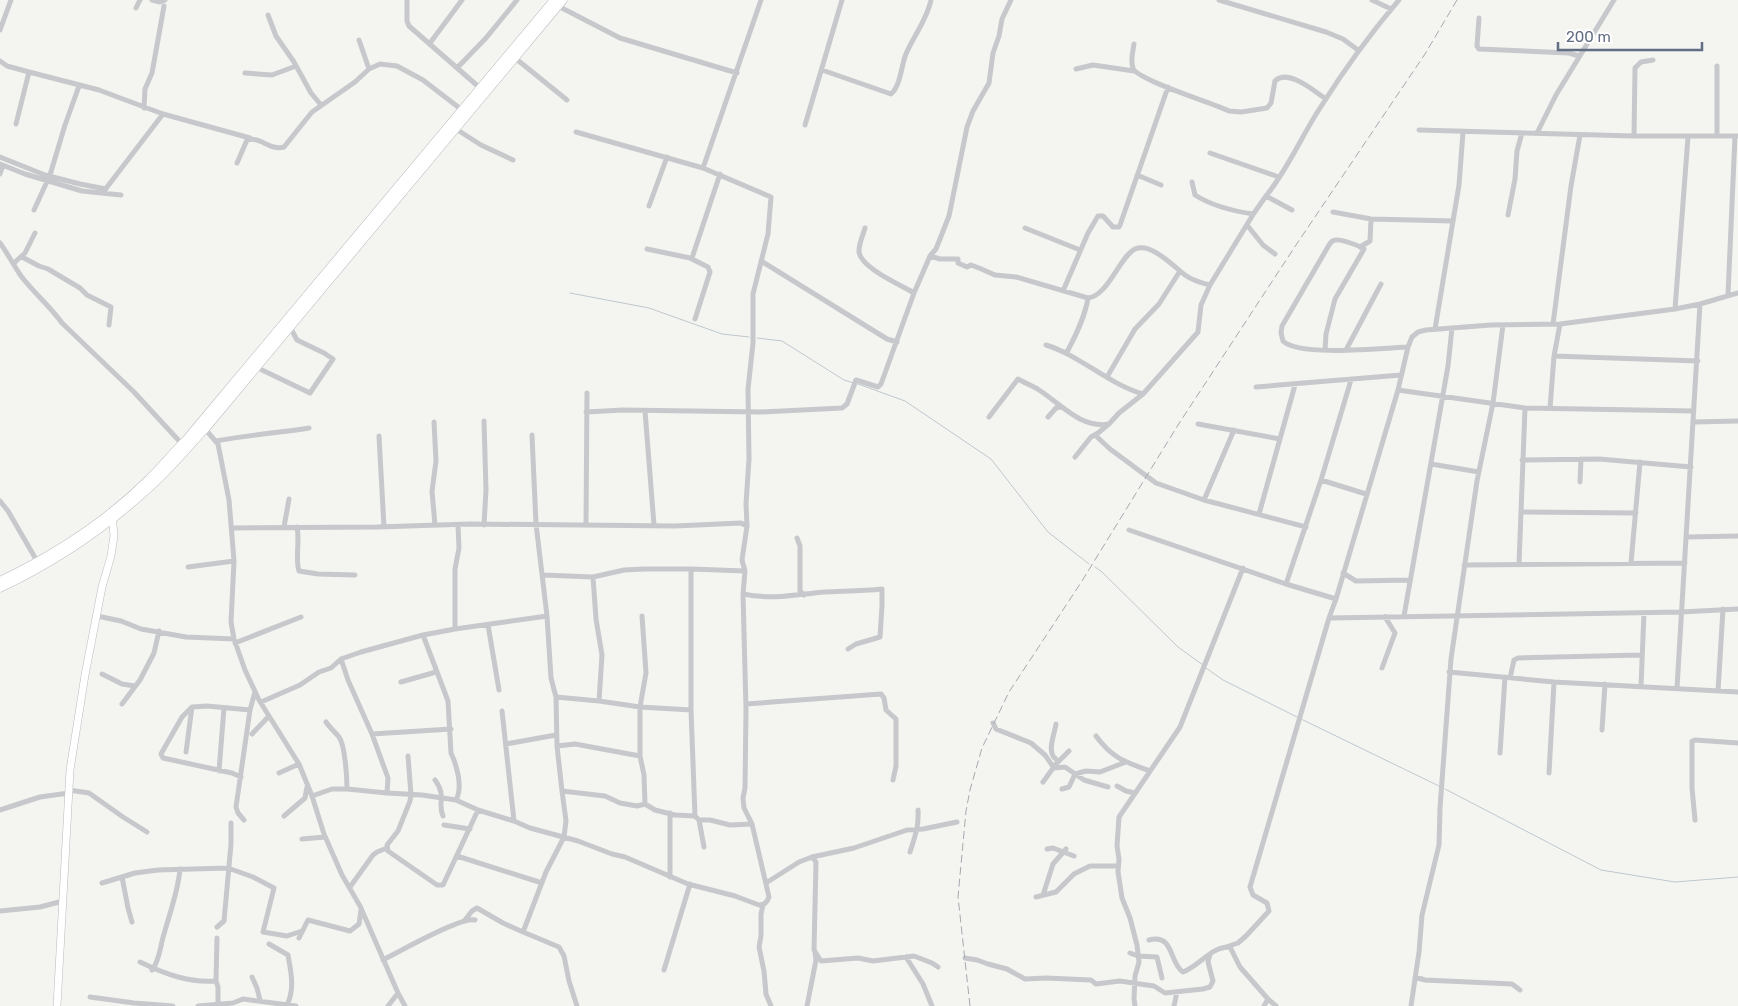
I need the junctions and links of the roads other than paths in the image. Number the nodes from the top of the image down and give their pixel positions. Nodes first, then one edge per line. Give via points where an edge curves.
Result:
1 (10, 0) edge
2 (140, 0) edge
3 (152, 0) edge
4 (407, 0) edge
5 (462, 0) edge
6 (517, 0) edge
7 (761, 0) edge
8 (842, 0) edge
9 (931, 0) edge
10 (1011, 0) edge
11 (1218, 0) edge
12 (1372, 0) edge
13 (1399, 0) edge
14 (1614, 0) edge
15 (559, 2) edge
16 (165, 3) edge
17 (136, 8) dead end
18 (1391, 10) junction
19 (268, 15) dead end
20 (1479, 18) dead end
21 (0, 30) edge
22 (359, 40) dead end
23 (430, 44) junction
24 (1134, 44) dead end
25 (1358, 50) junction
26 (1579, 56) junction
27 (515, 58) junction
28 (1653, 60) dead end
29 (0, 61) edge
30 (296, 66) junction
31 (1717, 66) dead end
32 (457, 68) junction
33 (370, 69) junction
34 (1076, 69) dead end
35 (822, 70) junction
36 (1134, 71) junction
37 (29, 72) junction
38 (245, 73) dead end
39 (737, 73) junction
40 (79, 86) junction
41 (1168, 87) junction
42 (480, 88) junction
43 (1326, 99) junction
44 (567, 100) dead end
45 (321, 105) junction
46 (144, 108) junction
47 (462, 110) junction
48 (163, 114) junction
49 (16, 124) dead end
50 (806, 126) dead end
51 (456, 129) junction
52 (1419, 130) dead end
53 (576, 132) dead end
54 (1463, 132) junction
55 (1522, 133) junction
56 (1536, 133) junction
57 (1580, 134) junction
58 (1634, 136) junction
59 (1717, 136) junction
60 (1736, 136) edge
61 (1688, 137) junction
62 (251, 138) junction
63 (1210, 153) dead end
64 (0, 157) edge
65 (667, 157) junction
66 (513, 160) dead end
67 (238, 163) dead end
68 (2, 164) edge
69 (703, 168) junction
70 (0, 174) edge
71 (720, 174) junction
72 (1137, 175) junction
73 (1279, 177) junction
74 (49, 178) junction
75 (1192, 182) dead end
76 (1161, 185) dead end
77 (106, 188) junction
78 (102, 193) junction
79 (121, 195) dead end
80 (1266, 196) junction
81 (649, 206) dead end
82 (34, 210) dead end
83 (1292, 210) dead end
84 (1333, 212) dead end
85 (1253, 214) junction
86 (1508, 215) dead end
87 (1371, 219) junction
88 (1453, 221) junction
89 (1247, 225) junction
90 (865, 228) dead end
91 (1025, 228) dead end
92 (34, 233) dead end
93 (0, 243) edge
94 (1360, 246) junction
95 (647, 249) dead end
96 (1080, 250) junction
97 (1274, 254) dead end
98 (930, 256) junction
99 (22, 257) junction
100 (690, 258) junction
101 (761, 261) junction
102 (14, 263) junction
103 (1180, 271) junction
104 (1382, 284) dead end
105 (1210, 285) junction
106 (1063, 291) junction
107 (914, 293) junction
108 (1738, 293) edge
109 (1728, 296) junction
110 (1088, 298) junction
111 (1700, 304) junction
112 (1675, 309) junction
113 (695, 319) dead end
114 (1553, 324) junction
115 (1560, 324) junction
116 (109, 325) dead end
117 (1503, 325) junction
118 (290, 327) junction
119 (1452, 328) junction
120 (1435, 329) junction
121 (897, 342) junction
122 (1046, 345) dead end
123 (1408, 347) junction
124 (1325, 350) junction
125 (1346, 350) junction
126 (1067, 352) junction
127 (1554, 356) junction
128 (1698, 360) junction
129 (262, 370) dead end
130 (1401, 375) junction
131 (1107, 376) junction
132 (1351, 380) junction
133 (1294, 385) junction
134 (1256, 387) dead end
135 (1398, 390) junction
136 (587, 393) dead end
137 (1143, 394) junction
138 (1442, 397) junction
139 (1493, 404) junction
140 (1061, 407) junction
141 (1525, 408) junction
142 (1550, 408) junction
143 (645, 411) junction
144 (749, 411) junction
145 (1694, 411) junction
146 (586, 412) junction
147 (989, 417) dead end
148 (1048, 417) dead end
149 (484, 421) dead end
150 (1738, 421) edge
151 (434, 422) dead end
152 (1694, 422) junction
153 (1109, 424) junction
154 (1198, 424) dead end
155 (309, 428) dead end
156 (204, 429) junction
157 (1234, 430) junction
158 (532, 435) dead end
159 (1095, 435) junction
160 (379, 436) dead end
161 (1280, 439) junction
162 (216, 441) junction
163 (182, 444) junction
164 (1075, 458) dead end
165 (1581, 459) junction
166 (1522, 460) junction
167 (1640, 462) junction
168 (1431, 464) junction
169 (1691, 467) junction
170 (1479, 472) junction
171 (1321, 480) junction
172 (1580, 482) dead end
173 (1366, 494) junction
174 (289, 499) dead end
175 (1204, 500) junction
176 (0, 501) edge
177 (1520, 512) junction
178 (112, 514) junction
179 (1259, 514) junction
180 (1636, 514) junction
181 (536, 524) junction
182 (435, 525) junction
183 (458, 525) junction
184 (484, 525) junction
185 (654, 525) junction
186 (586, 526) junction
187 (747, 526) junction
188 (284, 527) junction
189 (297, 527) junction
190 (384, 527) junction
191 (1306, 527) junction
192 (232, 528) junction
193 (1129, 530) dead end
194 (1738, 536) edge
195 (1686, 537) junction
196 (797, 538) dead end
197 (37, 561) junction
198 (234, 562) junction
199 (1685, 562) junction
200 (1631, 563) junction
201 (1519, 564) junction
202 (1464, 565) junction
203 (188, 567) dead end
204 (1243, 568) junction
205 (690, 569) junction
206 (745, 571) junction
207 (1343, 573) junction
208 (542, 575) junction
209 (355, 576) dead end
210 (593, 577) junction
211 (1410, 580) junction
212 (0, 581) edge
213 (1286, 584) junction
214 (0, 588) edge
215 (742, 594) junction
216 (804, 595) junction
217 (1336, 599) junction
218 (1738, 608) edge
219 (1723, 609) junction
220 (1644, 612) junction
221 (1681, 612) junction
222 (1458, 615) junction
223 (97, 616) junction
224 (547, 616) junction
225 (642, 616) dead end
226 (1404, 616) junction
227 (1385, 617) junction
228 (301, 618) dead end
229 (1329, 618) junction
230 (488, 625) junction
231 (455, 629) junction
232 (158, 631) junction
233 (423, 635) junction
234 (234, 641) junction
235 (848, 649) dead end
236 (1641, 655) junction
237 (341, 659) junction
238 (1382, 668) dead end
239 (436, 672) junction
240 (1449, 672) junction
241 (102, 674) dead end
242 (1507, 678) junction
243 (401, 682) dead end
244 (1554, 682) junction
245 (1605, 684) junction
246 (135, 686) junction
247 (1641, 686) junction
248 (1677, 688) junction
249 (499, 690) dead end
250 (256, 691) junction
251 (1718, 691) junction
252 (1738, 692) edge
253 (556, 697) junction
254 (599, 701) junction
255 (261, 702) junction
256 (122, 704) dead end
257 (746, 704) junction
258 (192, 707) junction
259 (640, 707) junction
260 (224, 708) junction
261 (250, 710) junction
262 (691, 710) junction
263 (502, 711) dead end
264 (269, 716) junction
265 (326, 722) dead end
266 (993, 723) dead end
267 (1056, 724) dead end
268 (451, 729) junction
269 (1602, 730) dead end
270 (252, 734) dead end
271 (372, 734) junction
272 (556, 735) junction
273 (1096, 736) dead end
274 (1738, 743) edge
275 (506, 744) junction
276 (557, 746) junction
277 (1069, 751) dead end
278 (186, 752) dead end
279 (1500, 754) dead end
280 (408, 756) dead end
281 (640, 756) junction
282 (1058, 762) junction
283 (1126, 762) junction
284 (299, 764) junction
285 (1054, 768) junction
286 (219, 770) junction
287 (1150, 772) junction
288 (1549, 773) dead end
289 (279, 774) dead end
290 (1075, 774) junction
291 (241, 778) junction
292 (435, 780) dead end
293 (893, 780) dead end
294 (1043, 782) dead end
295 (307, 786) junction
296 (1108, 786) dead end
297 (1117, 786) dead end
298 (347, 789) junction
299 (1062, 789) dead end
300 (562, 791) junction
301 (69, 792) junction
302 (387, 793) junction
303 (1136, 793) junction
304 (411, 794) junction
305 (312, 796) junction
306 (442, 798) junction
307 (456, 800) junction
308 (645, 804) junction
309 (0, 810) edge
310 (478, 810) junction
311 (918, 810) dead end
312 (670, 813) junction
313 (284, 816) dead end
314 (443, 816) dead end
315 (697, 818) junction
316 (244, 820) dead end
317 (1695, 820) dead end
318 (514, 821) junction
319 (957, 822) dead end
320 (231, 823) dead end
321 (444, 824) dead end
322 (752, 824) junction
323 (470, 829) junction
324 (918, 829) junction
325 (146, 832) dead end
326 (326, 837) junction
327 (564, 837) junction
328 (302, 839) dead end
329 (704, 847) dead end
330 (387, 848) junction
331 (1047, 849) dead end
332 (1065, 851) junction
333 (910, 852) dead end
334 (457, 856) junction
335 (1074, 856) dead end
336 (812, 857) junction
337 (1118, 866) junction
338 (228, 868) junction
339 (180, 869) junction
340 (122, 877) junction
341 (670, 877) junction
342 (102, 883) dead end
343 (542, 883) junction
344 (690, 884) junction
345 (766, 884) junction
346 (350, 887) junction
347 (1043, 895) junction
348 (1036, 897) dead end
349 (63, 901) junction
350 (763, 905) junction
351 (362, 910) junction
352 (0, 911) edge
353 (464, 920) junction
354 (475, 920) dead end
355 (132, 922) dead end
356 (217, 927) dead end
357 (302, 931) junction
358 (523, 932) junction
359 (217, 938) dead end
360 (299, 938) dead end
361 (1149, 940) dead end
362 (269, 944) dead end
363 (1226, 947) junction
364 (814, 950) junction
365 (1130, 953) dead end
366 (1210, 954) junction
367 (1138, 956) junction
368 (906, 957) junction
369 (965, 958) dead end
370 (383, 960) junction
371 (140, 962) dead end
372 (938, 966) dead end
373 (153, 969) junction
374 (664, 970) dead end
375 (252, 977) dead end
376 (1415, 977) junction
377 (1162, 978) dead end
378 (216, 981) junction
379 (1135, 983) junction
380 (1520, 990) dead end
381 (1177, 992) junction
382 (398, 993) junction
383 (90, 997) dead end
384 (1268, 999) junction
385 (260, 1000) junction
386 (218, 1004) junction
387 (233, 1004) edge
388 (287, 1005) junction
389 (57, 1006) edge
390 (173, 1006) edge
391 (198, 1006) edge
392 (296, 1006) edge
393 (388, 1006) edge
394 (405, 1006) edge
395 (578, 1006) edge
396 (771, 1006) edge
397 (807, 1006) edge
398 (932, 1006) edge
399 (1135, 1006) edge
400 (1174, 1006) edge
401 (1264, 1006) edge
402 (1276, 1006) edge
403 (1411, 1006) edge

1 - 21 street
2 - 17 street
3 - 16 street
4 - 23 street via 409,26
5 - 23 street
6 - 32 street
7 - 39 street
8 - 35 street
9 - 35 street via 929,13 906,54 897,86 891,94
10 - 98 street via 1002,19 989,83 967,127 949,216
11 - 25 street via 1326,32
12 - 18 street
13 - 18 street
14 - 26 street
15 - 27 main road
15 - 39 street via 620,38
15 - 42 main road
16 - 46 street via 152,73 145,89
18 - 25 street
19 - 30 street via 276,36
20 - 26 street via 1479,49
22 - 33 street
23 - 32 street
24 - 36 street
25 - 43 street
26 - 56 street
27 - 44 street
27 - 51 main road
28 - 58 street via 1641,62 1635,68
29 - 37 street
30 - 38 street via 272,74
30 - 45 street
31 - 59 street
32 - 42 street
33 - 45 street
33 - 47 street via 380,64 396,66 423,80
34 - 36 street via 1093,65
35 - 50 street
36 - 41 street
37 - 40 street
37 - 49 street
39 - 69 street
40 - 46 street via 99,90
40 - 74 street
41 - 43 street via 1234,112 1267,108 1275,81 1283,77 1291,77
41 - 72 street
42 - 47 main road
43 - 73 street
45 - 62 street via 304,120 284,147 272,147
46 - 48 street
47 - 163 main road
48 - 62 street
48 - 77 street
51 - 66 street
51 - 118 main road
52 - 54 street
53 - 65 street
54 - 55 street
54 - 88 street
55 - 56 street
55 - 86 street
56 - 57 street
57 - 58 street
57 - 114 street
58 - 61 street
59 - 60 street
59 - 61 street
60 - 109 street
61 - 112 street
62 - 67 street via 246,142
63 - 73 street
64 - 74 street
65 - 69 street
65 - 81 street
68 - 70 street
68 - 74 street via 25,174
69 - 71 street
71 - 100 street
71 - 101 street via 771,197 768,234
72 - 76 street
72 - 96 street via 1119,228 1098,216
73 - 80 street
74 - 77 street
74 - 78 street via 82,191
74 - 82 street
75 - 85 street via 1195,196 1201,200
77 - 78 street
78 - 79 street
80 - 83 street
80 - 85 street
84 - 87 street
85 - 89 street
87 - 88 street
87 - 94 street via 1370,241
88 - 120 street
89 - 97 street
89 - 105 street
90 - 107 street via 859,251 864,263
91 - 96 street
92 - 99 street
93 - 102 street
94 - 124 street via 1363,251 1332,306
94 - 124 street via 1337,240 1332,242 1282,326 1282,339 1287,345
95 - 100 street
96 - 106 street
98 - 106 street via 958,259 958,263 995,275 1016,277
98 - 107 street
99 - 102 street
99 - 116 street via 80,288 87,296 111,306
100 - 113 street via 707,266 710,272
101 - 121 street via 887,339
101 - 144 street via 753,294
102 - 163 street via 62,323 133,391
103 - 105 street
103 - 110 street via 1154,251 1136,249 1113,277
103 - 131 street via 1159,304 1135,329
104 - 125 street
105 - 137 street via 1201,305 1198,332
106 - 110 street
107 - 121 street
108 - 109 street
109 - 111 street
110 - 126 street via 1077,334
111 - 112 street
111 - 128 street
112 - 115 street
114 - 115 street
114 - 117 street
115 - 127 street
117 - 119 street
117 - 139 street
118 - 129 street via 297,340 333,359 310,393
118 - 156 main road
119 - 120 street
119 - 138 street
120 - 123 street via 1416,333
121 - 144 street via 881,384 878,387 856,380 847,404 842,408
122 - 126 street
123 - 125 street
123 - 130 street
124 - 125 street
126 - 131 street
127 - 128 street
127 - 142 street
128 - 145 street
130 - 132 street
130 - 135 street
131 - 137 street via 1129,390
132 - 133 street
132 - 171 street
133 - 134 street
133 - 161 street
135 - 138 street
135 - 173 street
136 - 146 street
137 - 153 street
138 - 139 street
138 - 168 street
139 - 141 street
139 - 170 street
140 - 147 street via 1018,379
140 - 148 street
140 - 153 street via 1092,424
141 - 142 street
141 - 166 street
142 - 145 street
143 - 144 street
143 - 146 street
143 - 185 street
144 - 187 street
145 - 152 street
146 - 186 street
149 - 184 street
150 - 152 street
151 - 182 street via 436,461 432,491
152 - 169 street
153 - 159 street
154 - 157 street
155 - 162 street
156 - 162 street
156 - 178 main road via 154,484
157 - 161 street
157 - 175 street
158 - 181 street
159 - 164 street
159 - 175 street via 1156,483
160 - 190 street
161 - 179 street
162 - 192 street
163 - 178 main road
165 - 166 street
165 - 167 street
165 - 172 street
166 - 177 street
167 - 169 street
167 - 180 street
168 - 170 street
168 - 211 street
169 - 195 street
170 - 202 street
171 - 173 street
171 - 191 street
173 - 207 street
174 - 188 street
175 - 179 street
176 - 197 street
177 - 180 street
177 - 201 street
178 - 197 main road
178 - 214 main road via 62,555
178 - 223 street via 114,536
179 - 191 street
180 - 200 street
181 - 184 street
181 - 186 street
181 - 208 street
182 - 183 street
182 - 190 street
183 - 184 street
183 - 231 street
185 - 186 street
185 - 187 street via 740,523
187 - 206 street via 742,560
188 - 189 street
188 - 192 street
189 - 190 street
189 - 209 street via 299,571
191 - 213 street
192 - 198 street
193 - 204 street
194 - 195 street
195 - 199 street
196 - 216 street via 800,546 800,591
197 - 212 main road
198 - 203 street
198 - 234 street
199 - 200 street
199 - 221 street
200 - 201 street
201 - 202 street
202 - 222 street
204 - 213 street
204 - 287 street via 1180,727
205 - 206 street
205 - 210 street via 624,570
205 - 262 street
206 - 215 street
207 - 211 street via 1356,581
207 - 217 street
208 - 210 street
208 - 224 street
210 - 254 street via 602,655
211 - 226 street
213 - 217 street
215 - 216 street via 762,598
215 - 257 street
216 - 235 street via 882,589 880,637
217 - 229 street
218 - 219 street
219 - 221 street
219 - 251 street
220 - 221 street
220 - 222 street
220 - 236 street
221 - 248 street
222 - 226 street
222 - 240 street
223 - 232 street
223 - 301 street via 78,710
224 - 230 street
224 - 253 street via 551,678
225 - 259 street via 646,673
226 - 227 street
227 - 229 street
227 - 238 street via 1396,633
228 - 234 street
229 - 363 street via 1250,887 1253,895 1267,903 1269,910 1238,943
230 - 231 street
230 - 249 street
231 - 233 street
232 - 234 street
232 - 246 street via 154,654
233 - 237 street
233 - 239 street
234 - 250 street
236 - 242 street via 1518,658 1514,660
236 - 247 street
237 - 255 street via 300,685
237 - 271 street
239 - 243 street
239 - 268 street via 448,702
240 - 242 street
240 - 376 street via 1439,845 1422,915
241 - 246 street via 122,684
242 - 244 street
242 - 279 street
244 - 245 street
244 - 288 street
245 - 247 street
245 - 269 street
246 - 256 street
247 - 248 street
248 - 251 street
250 - 255 street
250 - 261 street
251 - 252 street
253 - 254 street
253 - 272 street
254 - 259 street
255 - 264 street
257 - 293 street via 881,694 886,710 896,719
257 - 322 street via 743,798 746,816
258 - 260 street
258 - 278 street
258 - 286 street via 182,716 162,757
259 - 262 street
259 - 281 street
260 - 261 street
260 - 286 street
261 - 291 street
262 - 315 street
263 - 275 street
264 - 270 street
264 - 284 street
265 - 298 street via 340,737
266 - 285 street via 996,728 1032,743
267 - 282 street via 1052,754
268 - 271 street
268 - 307 street via 451,753 460,786
271 - 302 street via 388,778
272 - 275 street
272 - 276 street
273 - 283 street via 1107,750
274 - 317 street via 1692,741
275 - 318 street
276 - 281 street via 575,744
276 - 300 street
277 - 282 street
280 - 304 street
281 - 308 street
282 - 285 street
283 - 287 street
283 - 290 street via 1100,772
284 - 289 street
284 - 295 street
285 - 290 street via 1065,767
285 - 294 street
286 - 291 street
287 - 303 street
290 - 296 street
290 - 299 street via 1069,787
291 - 316 street via 236,807
292 - 306 street via 441,787
295 - 305 street
295 - 313 street via 305,798
297 - 303 street
298 - 302 street
298 - 305 street via 332,789
300 - 308 street via 605,796 637,806
300 - 327 street via 566,822
301 - 309 street
301 - 325 street via 89,793
301 - 349 street
302 - 304 street
303 - 337 street via 1119,818
304 - 306 street
304 - 330 street via 398,831
305 - 326 street
306 - 307 street
306 - 314 street
307 - 310 street
308 - 312 street
310 - 318 street
310 - 323 street
311 - 324 street
312 - 315 street
312 - 341 street
315 - 322 street via 730,825
315 - 329 street
318 - 327 street
319 - 324 street
320 - 338 street
321 - 323 street
322 - 345 street
323 - 334 street
324 - 333 street
324 - 336 street
326 - 328 street
326 - 346 street
327 - 341 street via 625,857
327 - 343 street
330 - 334 street via 439,885 443,885
330 - 346 street via 373,855
331 - 332 street
332 - 335 street
332 - 347 street via 1053,864
334 - 343 street
336 - 345 street
336 - 364 street via 816,862
337 - 347 street via 1090,866 1068,878 1056,892
337 - 367 street via 1122,898
338 - 339 street
338 - 356 street via 224,921
338 - 357 street via 274,888 263,932 287,936
339 - 340 street
339 - 373 street via 175,899
340 - 342 street
340 - 355 street
341 - 344 street
343 - 358 street
344 - 350 street
344 - 374 street
345 - 350 street via 769,897
346 - 351 street
347 - 348 street
349 - 352 street
349 - 389 street
350 - 396 street via 759,947 766,994
351 - 357 street via 359,924 350,931 308,920
351 - 370 street
353 - 354 street
353 - 358 street via 476,908
353 - 370 street
357 - 360 street
358 - 395 street via 559,947
359 - 378 street
361 - 366 street via 1159,939 1168,944 1177,965 1184,972
362 - 388 street via 288,955 293,983
363 - 366 street
363 - 384 street via 1230,947 1240,966
364 - 368 street via 821,961
364 - 397 street via 816,960
365 - 367 street
366 - 381 street via 1208,962 1213,981 1210,987
367 - 377 street via 1157,957
367 - 379 street
368 - 372 street via 914,956
368 - 398 street
369 - 379 street via 1007,968 1025,980 1055,978 1091,980 1096,984 1114,981
370 - 382 street
371 - 373 street
373 - 378 street via 185,980
375 - 385 street
376 - 380 street via 1512,984
376 - 403 street
378 - 386 street
379 - 381 street via 1154,986 1165,993
379 - 399 street
381 - 400 street
382 - 393 street
382 - 394 street
383 - 390 street
384 - 401 street
384 - 402 street
385 - 387 street via 242,999
385 - 388 street
386 - 387 street
386 - 391 street
388 - 392 street

